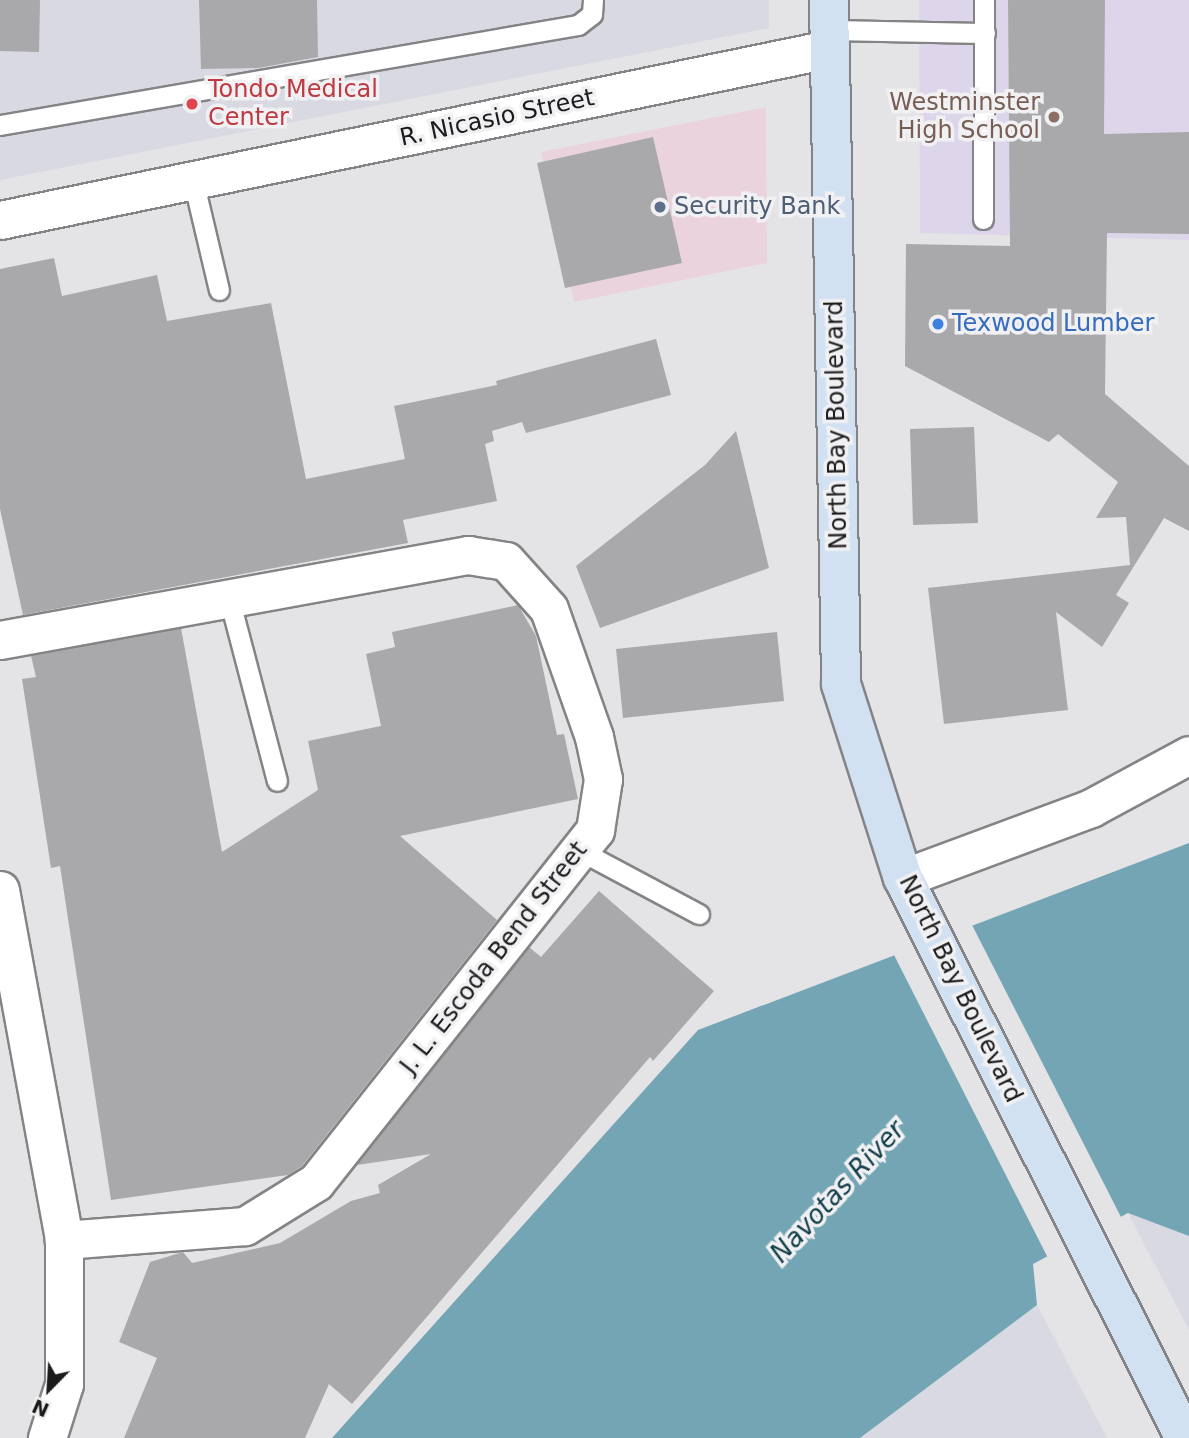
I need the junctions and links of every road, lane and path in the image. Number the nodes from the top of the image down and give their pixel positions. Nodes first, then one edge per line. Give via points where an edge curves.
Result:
1 (593, 0) edge
2 (984, 0) edge
3 (829, 26) edge
4 (985, 33) junction
5 (0, 125) edge
6 (193, 180) junction
7 (983, 219) dead end
8 (0, 220) edge
9 (219, 290) dead end
10 (229, 598) junction
11 (0, 640) edge
12 (1189, 755) edge
13 (277, 781) dead end
14 (579, 850) junction
15 (903, 878) junction
16 (0, 890) edge
17 (699, 914) dead end
18 (64, 1240) junction
19 (47, 1438) edge
20 (1185, 1438) edge

1 - 5 lane via 592,14 578,25
2 - 4 lane
3 - 4 lane
3 - 6 street, R. Nicasio Street
3 - 15 main road, North Bay Boulevard via 841,684
4 - 7 lane
6 - 8 street, R. Nicasio Street
6 - 9 lane
10 - 11 street, J. L. Escoda Bend Street
10 - 13 lane
10 - 14 street, J. L. Escoda Bend Street via 468,555 506,561 549,609 594,737 603,779 595,830
12 - 15 street via 1091,808
14 - 17 lane
14 - 18 street, J. L. Escoda Bend Street via 317,1182 245,1226
15 - 20 main road, North Bay Boulevard
16 - 18 street
18 - 19 street via 64,1384

